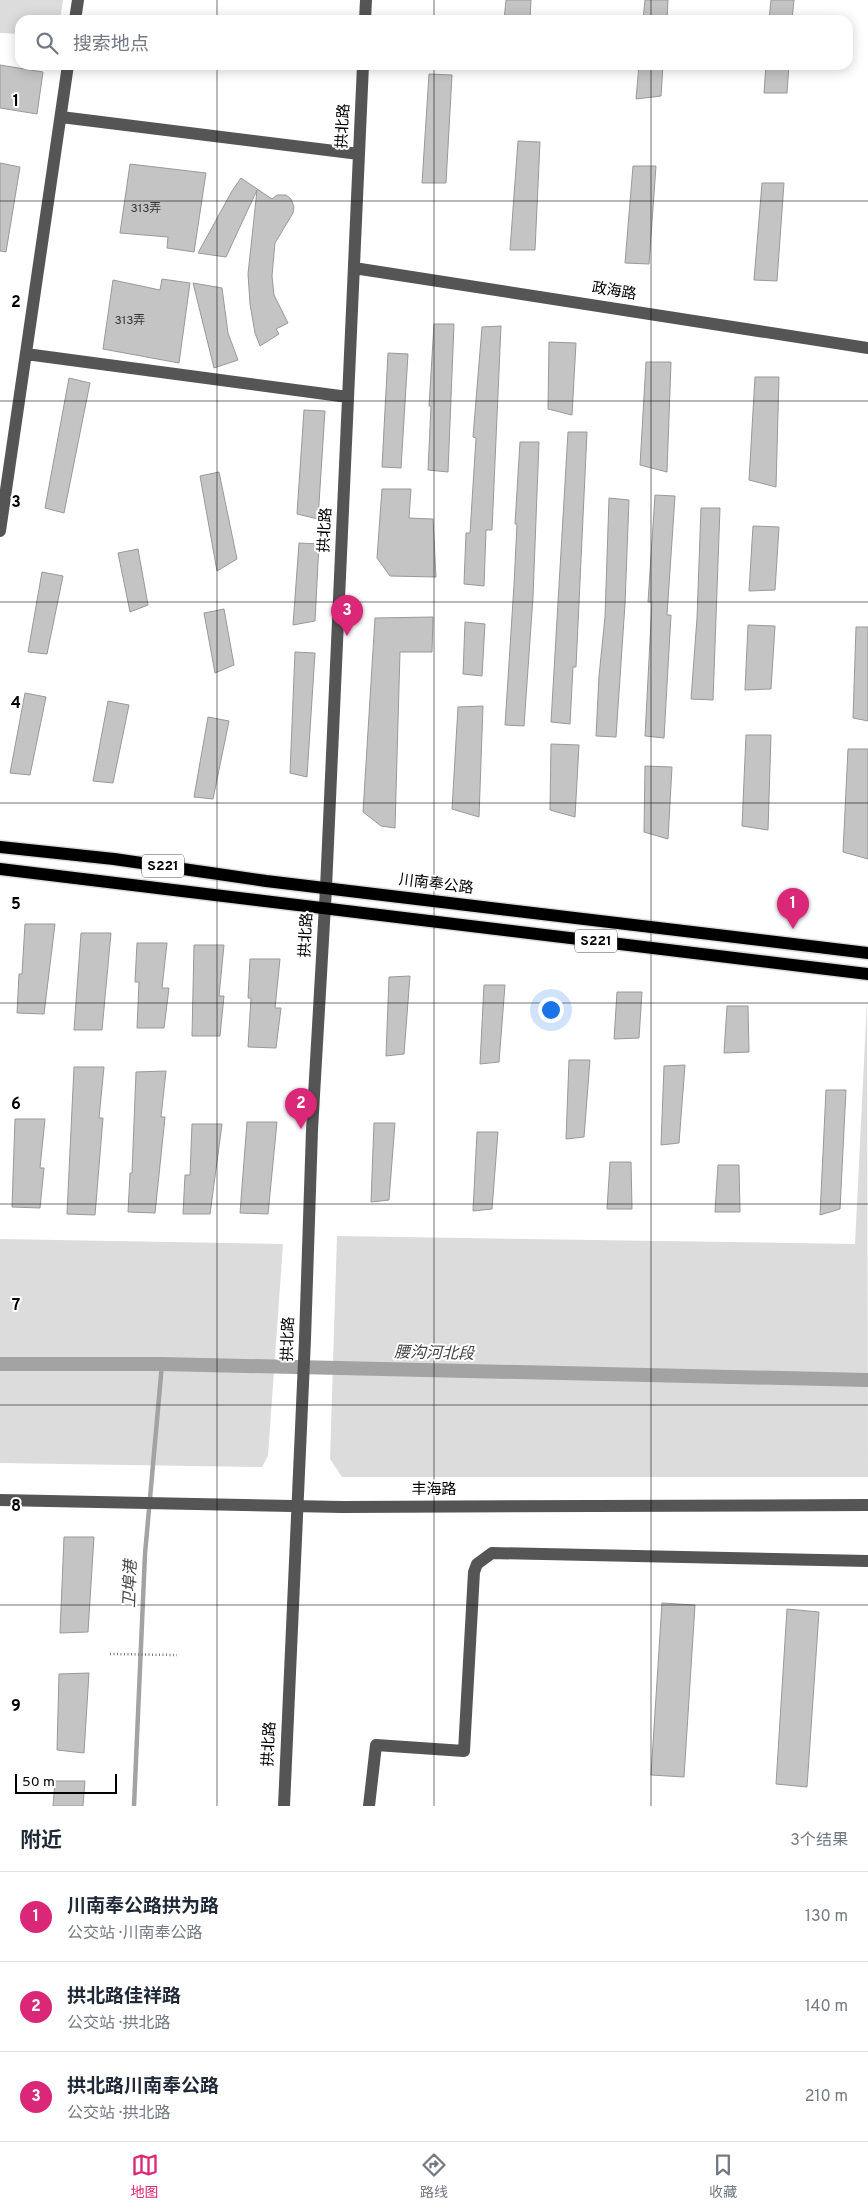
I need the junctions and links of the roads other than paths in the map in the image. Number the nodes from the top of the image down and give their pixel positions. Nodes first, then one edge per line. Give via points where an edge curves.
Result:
1 (78, 0) edge
2 (366, 0) edge
3 (76, 15) edge
4 (365, 15) edge
5 (67, 70) edge
6 (363, 70) edge
7 (61, 116) junction
8 (359, 154) junction
9 (354, 268) junction
10 (868, 348) edge
11 (26, 354) junction
12 (348, 397) junction
13 (0, 531) edge
14 (0, 847) edge
15 (0, 869) edge
16 (326, 888) junction
17 (325, 908) junction
18 (868, 953) edge
19 (868, 974) edge
20 (0, 1500) edge
21 (868, 1505) edge
22 (298, 1506) junction
23 (868, 1560) edge
24 (284, 1806) edge
25 (369, 1806) edge

1 - 3 street
2 - 4 street
5 - 7 street
6 - 8 street, 拱北路
7 - 8 street
7 - 11 street
8 - 9 street, 拱北路
9 - 10 street, 政海路
9 - 12 street, 拱北路
11 - 12 street
11 - 13 street
12 - 16 street, 拱北路
14 - 16 main road, 川南奉公路 / S221
15 - 17 main road, S221
16 - 17 street, 拱北路
16 - 18 main road, 川南奉公路 / S221
17 - 19 main road, S221
17 - 22 street, 拱北路 via 312,1130
20 - 22 street, 丰海路
21 - 22 street, 丰海路
22 - 24 street, 拱北路
23 - 25 street via 492,1553 477,1564 474,1572 464,1751 376,1745

